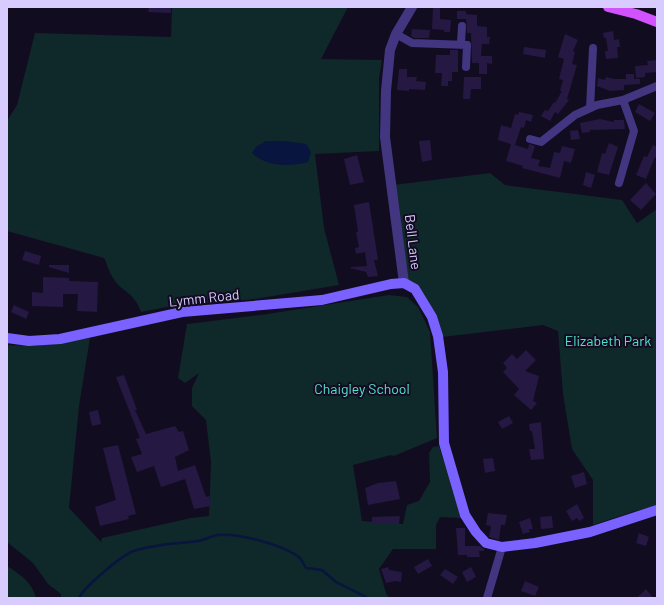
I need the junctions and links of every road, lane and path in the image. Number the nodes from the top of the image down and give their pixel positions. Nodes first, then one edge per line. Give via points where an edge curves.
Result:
1 (412, 7) edge
2 (608, 7) edge
3 (657, 22) edge
4 (462, 26) dead end
5 (396, 34) junction
6 (461, 44) junction
7 (593, 48) dead end
8 (466, 67) dead end
9 (657, 86) edge
10 (623, 100) junction
11 (590, 108) junction
12 (530, 139) dead end
13 (619, 183) dead end
14 (404, 283) junction
15 (7, 338) edge
16 (657, 510) edge
17 (502, 547) junction
18 (487, 598) edge

1 - 5 street, Bell Lane
2 - 3 main road
4 - 6 street
5 - 6 street via 412,43
5 - 14 street, Bell Lane via 387,68 385,137
6 - 8 street via 467,45
7 - 11 street
9 - 10 street
10 - 11 street
10 - 13 street via 634,131
11 - 12 street via 575,115 541,142
14 - 15 main road, Lymm Road via 322,300 182,312 60,340 30,341
14 - 17 main road, Bell Lane via 415,289 425,303 438,336 444,443 465,515 486,543
16 - 17 main road via 590,532
17 - 18 street

